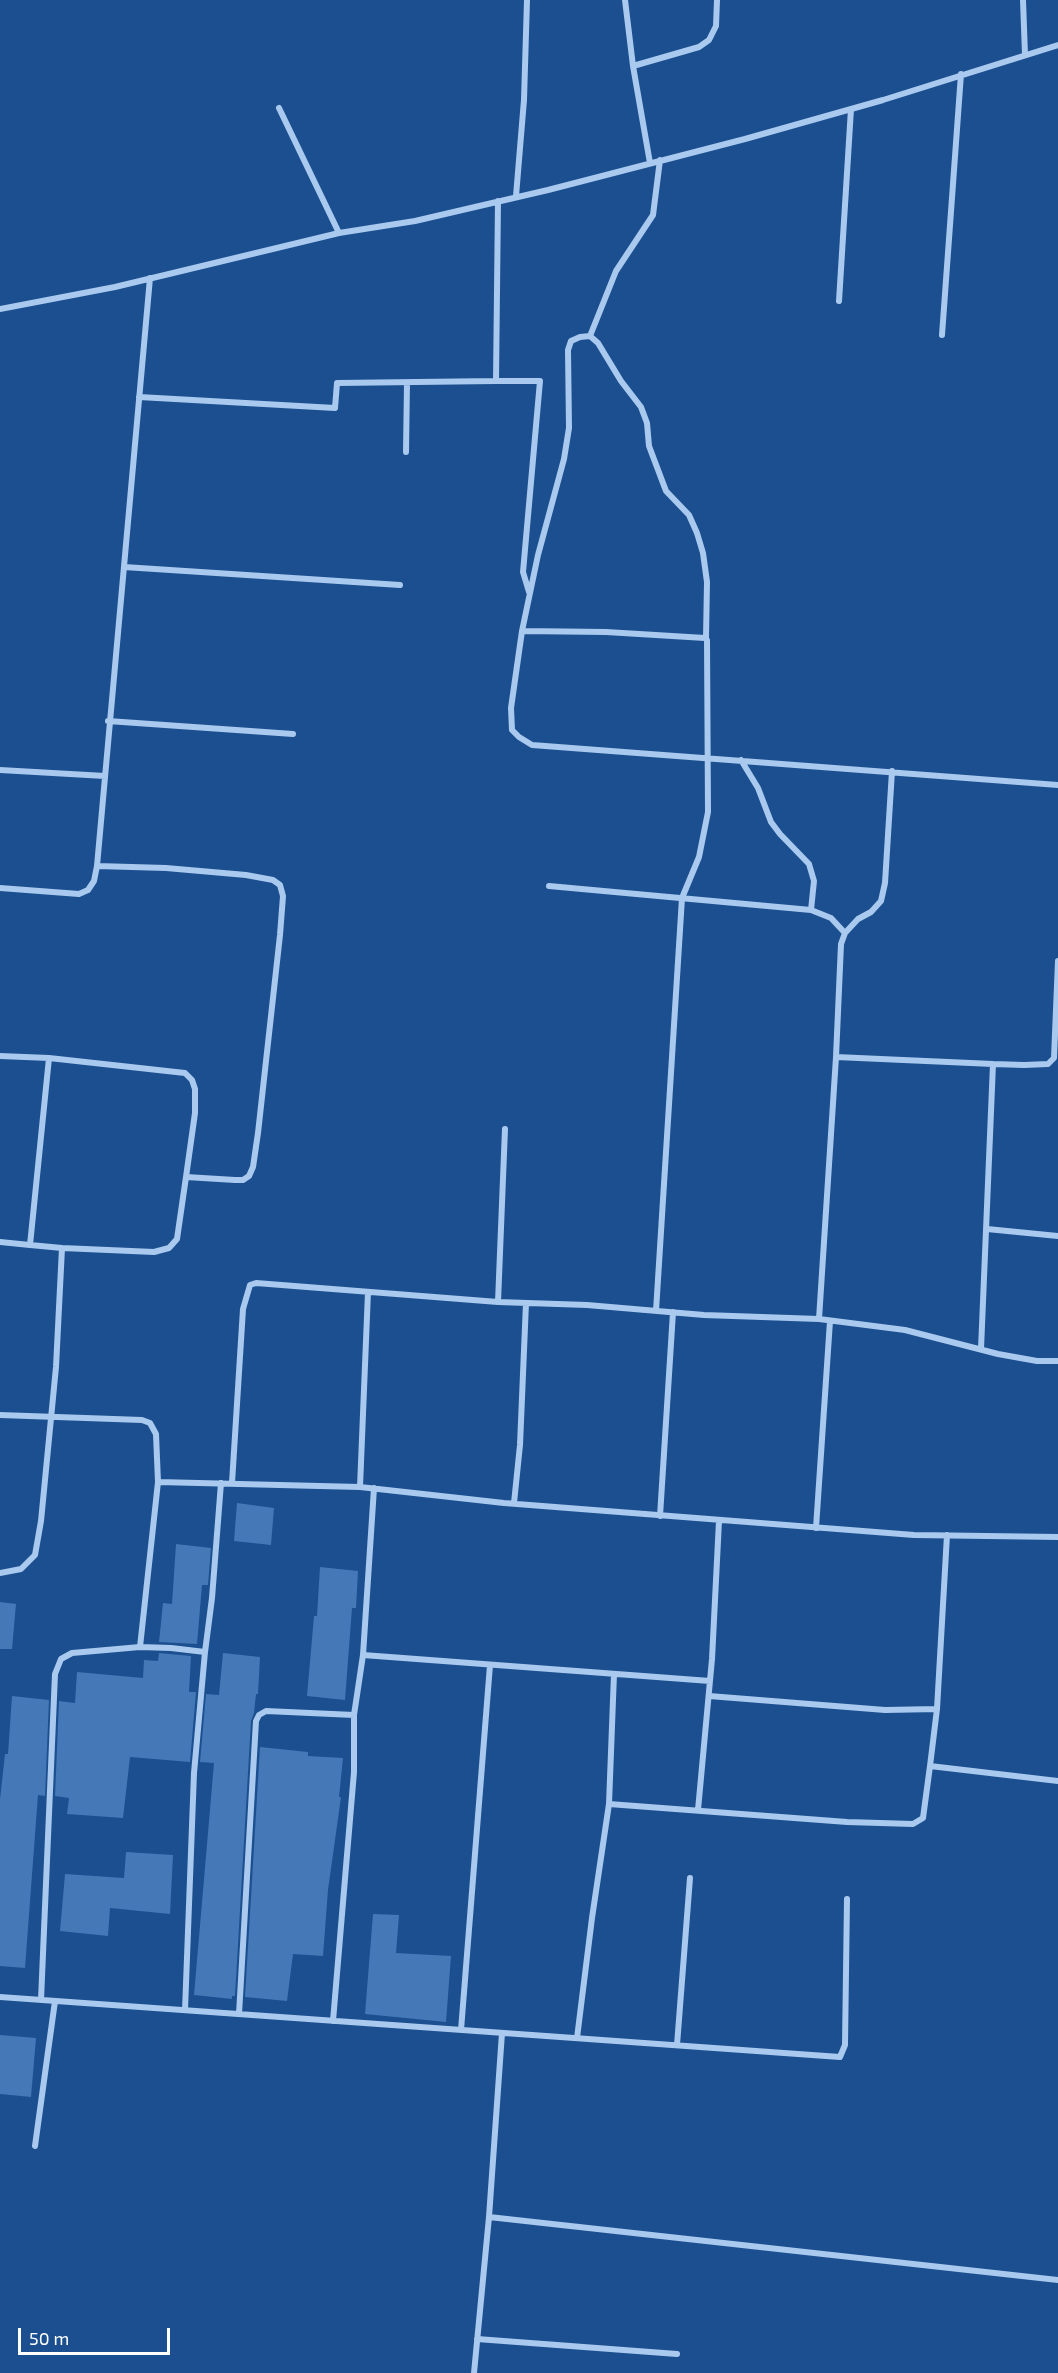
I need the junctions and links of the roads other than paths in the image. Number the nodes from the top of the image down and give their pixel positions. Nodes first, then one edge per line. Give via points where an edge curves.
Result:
1 (527, 0) edge
2 (625, 0) edge
3 (717, 0) edge
4 (1023, 0) edge
5 (1058, 45) edge
6 (1025, 55) junction
7 (633, 66) junction
8 (961, 74) junction
9 (279, 108) dead end
10 (851, 109) junction
11 (660, 160) junction
12 (650, 163) junction
13 (516, 196) junction
14 (498, 201) junction
15 (339, 234) junction
16 (150, 278) junction
17 (839, 301) dead end
18 (0, 309) edge
19 (942, 334) dead end
20 (590, 336) junction
21 (495, 381) junction
22 (407, 383) junction
23 (139, 397) junction
24 (406, 452) dead end
25 (124, 567) junction
26 (400, 585) dead end
27 (530, 592) junction
28 (522, 631) junction
29 (706, 638) junction
30 (108, 721) junction
31 (293, 734) dead end
32 (707, 757) junction
33 (741, 760) junction
34 (0, 770) edge
35 (892, 771) junction
36 (105, 776) junction
37 (1058, 785) edge
38 (97, 866) junction
39 (549, 886) dead end
40 (0, 888) edge
41 (682, 898) junction
42 (811, 910) junction
43 (845, 933) junction
44 (1058, 961) edge
45 (1057, 1025) edge
46 (0, 1056) edge
47 (836, 1057) junction
48 (49, 1058) junction
49 (993, 1064) junction
50 (505, 1129) dead end
51 (186, 1177) junction
52 (987, 1229) junction
53 (1058, 1236) edge
54 (0, 1242) edge
55 (30, 1245) junction
56 (62, 1248) junction
57 (368, 1292) junction
58 (498, 1302) junction
59 (526, 1303) junction
60 (656, 1311) junction
61 (673, 1312) junction
62 (819, 1319) junction
63 (830, 1321) junction
64 (981, 1349) junction
65 (1058, 1362) edge
66 (0, 1415) edge
67 (52, 1418) junction
68 (158, 1482) junction
69 (221, 1483) junction
70 (232, 1483) junction
71 (360, 1487) junction
72 (374, 1488) junction
73 (514, 1503) junction
74 (660, 1516) junction
75 (719, 1521) junction
76 (816, 1528) junction
77 (947, 1535) junction
78 (1058, 1537) edge
79 (0, 1573) edge
80 (140, 1647) junction
81 (205, 1652) junction
82 (363, 1655) junction
83 (490, 1665) junction
84 (615, 1674) junction
85 (710, 1681) junction
86 (709, 1696) junction
87 (937, 1709) junction
88 (354, 1715) junction
89 (930, 1766) junction
90 (1058, 1781) edge
91 (609, 1804) junction
92 (698, 1810) junction
93 (690, 1878) dead end
94 (847, 1899) dead end
95 (0, 1997) edge
96 (41, 2000) junction
97 (55, 2001) junction
98 (184, 2010) junction
99 (239, 2014) junction
100 (333, 2021) junction
101 (461, 2030) junction
102 (502, 2033) junction
103 (577, 2038) junction
104 (677, 2045) junction
105 (34, 2146) dead end
106 (489, 2217) junction
107 (1058, 2280) edge
108 (477, 2338) junction
109 (677, 2354) dead end
110 (474, 2373) edge

1 - 13 street
2 - 7 street
3 - 7 street via 716,26 709,40 699,47
4 - 6 street
5 - 6 street
6 - 8 street
7 - 12 street
8 - 10 street
8 - 19 street
9 - 15 street
10 - 11 street
10 - 17 street
11 - 12 street
11 - 20 street via 653,215 616,271
12 - 13 street
13 - 14 street
14 - 15 street
14 - 21 street
15 - 16 street
16 - 18 street
16 - 23 street
20 - 27 street via 572,341 568,350 569,428
20 - 29 street via 641,407 649,446 666,491 689,515 697,533 707,582
21 - 22 street
21 - 27 street via 540,381 523,572
22 - 23 street via 337,383 335,408
22 - 24 street
23 - 25 street
25 - 26 street
25 - 30 street
27 - 28 street
28 - 29 street
28 - 32 street via 511,708 512,730 532,746
29 - 32 street
30 - 31 street
30 - 36 street
32 - 33 street
32 - 41 street via 705,835
33 - 35 street
33 - 42 street via 758,788 771,822 809,864 813,881
34 - 36 street
35 - 37 street
35 - 43 street via 881,901
36 - 38 street
38 - 40 street via 88,890 79,894
38 - 51 street via 166,868 273,880 280,885 283,896 274,991 253,1167 243,1180
39 - 41 street
41 - 42 street
41 - 60 street
42 - 43 street via 831,918
43 - 47 street via 841,944
44 - 45 street
45 - 49 street via 1054,1058 1048,1064
46 - 48 street
47 - 49 street
47 - 62 street
48 - 51 street via 185,1073 195,1089
48 - 55 street
49 - 52 street
50 - 58 street
51 - 56 street via 177,1239 168,1248 154,1252
52 - 53 street
52 - 64 street
54 - 55 street
55 - 56 street
56 - 67 street
57 - 58 street
57 - 70 street via 250,1285 243,1309
57 - 71 street
58 - 59 street
59 - 60 street
59 - 73 street
60 - 61 street
61 - 62 street
61 - 74 street
62 - 63 street
63 - 64 street via 905,1330
63 - 76 street
64 - 65 street
66 - 67 street
67 - 68 street via 150,1423 156,1434
67 - 79 street via 35,1555 21,1569
68 - 69 street
68 - 80 street
69 - 70 street
69 - 81 street
70 - 71 street
71 - 72 street
72 - 73 street
72 - 82 street
73 - 74 street
74 - 75 street
75 - 76 street
75 - 85 street
76 - 77 street
77 - 78 street
77 - 87 street
80 - 81 street
80 - 96 street via 72,1653 61,1659 55,1674
81 - 98 street via 194,1773
82 - 83 street
82 - 88 street
83 - 84 street
83 - 101 street
84 - 85 street
84 - 91 street
85 - 86 street
86 - 87 street via 885,1710
86 - 92 street
87 - 89 street
88 - 99 street via 266,1711 256,1721
88 - 100 street via 354,1772
89 - 90 street
89 - 92 street via 923,1818 913,1824
91 - 92 street
91 - 103 street
93 - 104 street
94 - 104 street via 845,2045 840,2057
95 - 96 street
96 - 97 street
97 - 98 street
97 - 105 street
98 - 99 street
99 - 100 street
100 - 101 street
101 - 102 street
102 - 103 street
102 - 106 street
103 - 104 street
106 - 107 street
106 - 108 street
108 - 109 street
108 - 110 street

